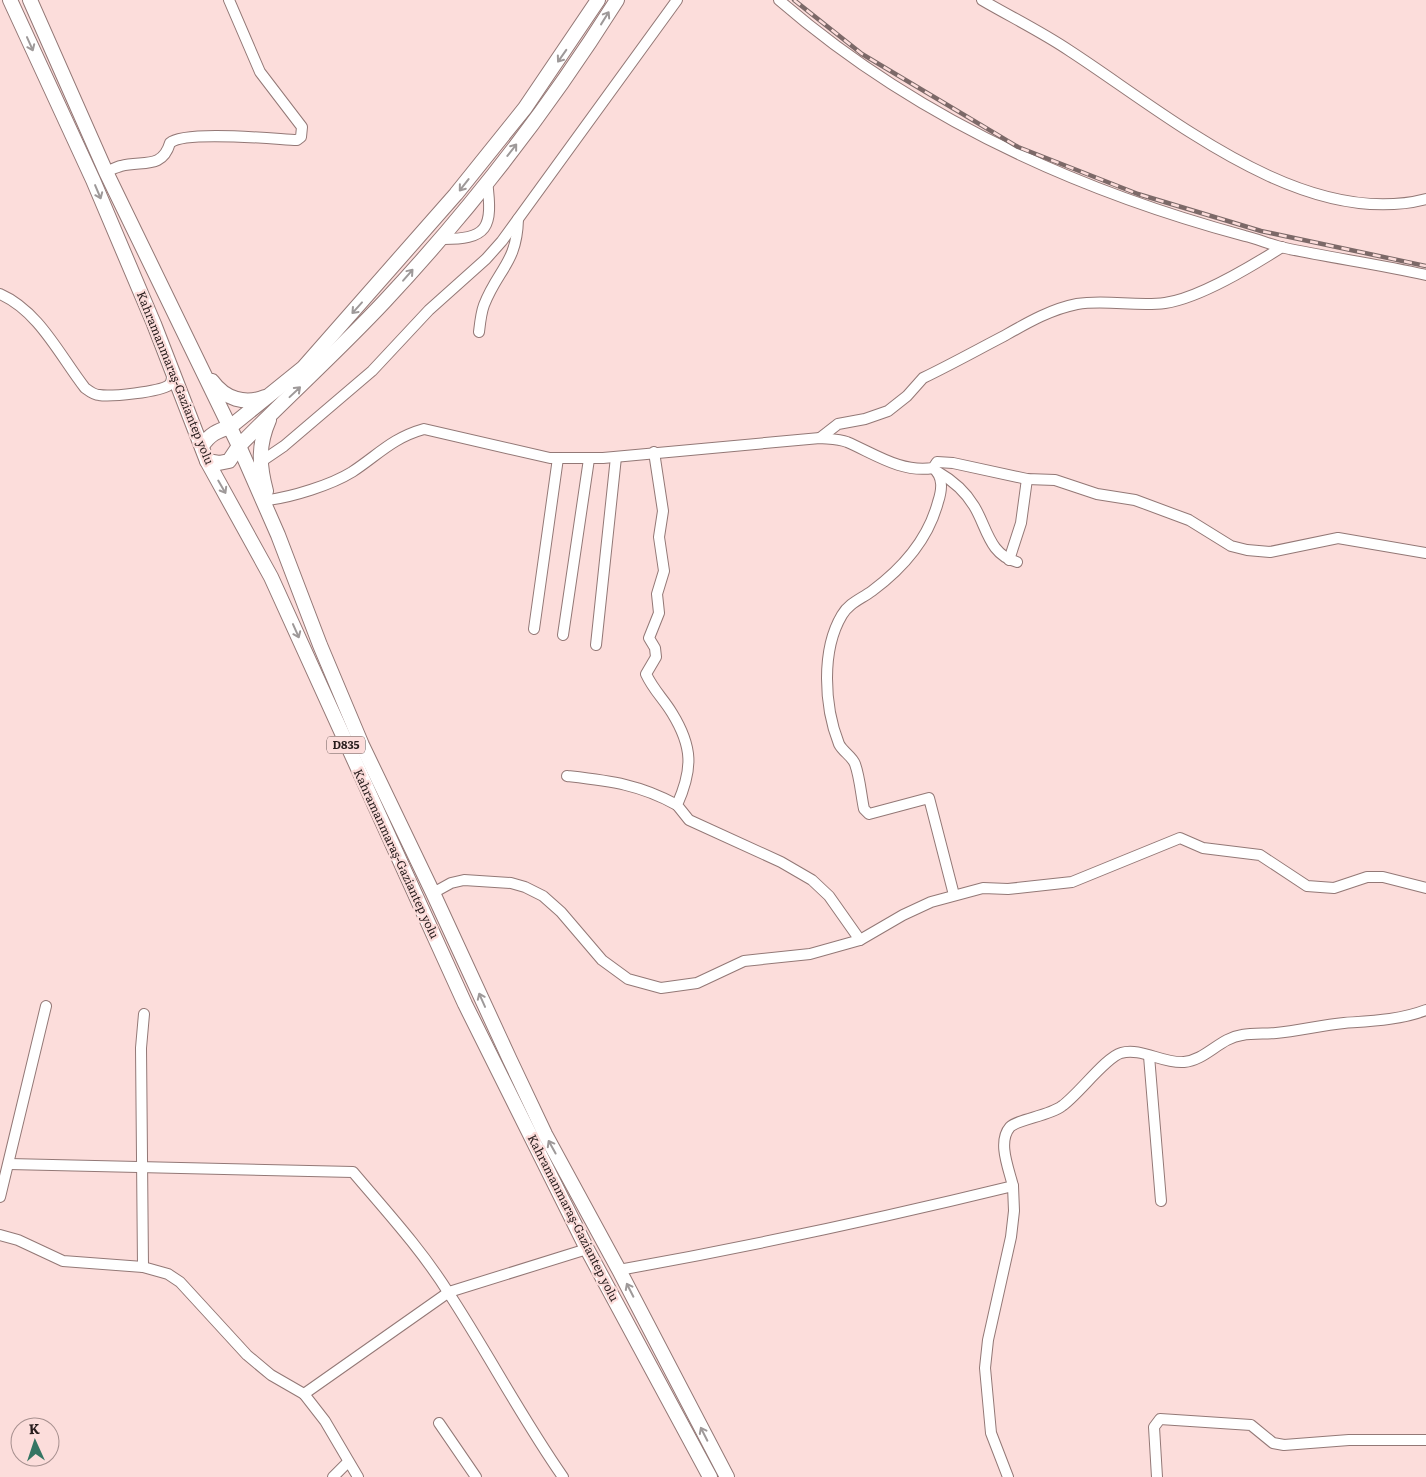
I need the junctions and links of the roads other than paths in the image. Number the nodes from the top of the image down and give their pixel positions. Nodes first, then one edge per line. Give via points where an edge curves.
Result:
1 (10, 0) edge
2 (30, 0) edge
3 (229, 0) edge
4 (598, 0) edge
5 (616, 0) edge
6 (677, 0) edge
7 (779, 0) edge
8 (982, 0) edge
9 (106, 172) junction
10 (487, 181) junction
11 (1426, 199) edge
12 (518, 219) junction
13 (439, 239) junction
14 (1282, 247) junction
15 (1426, 275) edge
16 (0, 294) edge
17 (479, 332) dead end
18 (172, 370) junction
19 (205, 372) junction
20 (161, 389) junction
21 (271, 395) junction
22 (186, 404) junction
23 (272, 414) junction
24 (230, 427) junction
25 (820, 438) junction
26 (202, 446) junction
27 (239, 446) junction
28 (654, 452) junction
29 (616, 457) junction
30 (558, 458) junction
31 (589, 459) junction
32 (207, 461) junction
33 (260, 462) junction
34 (935, 470) junction
35 (1027, 478) junction
36 (268, 500) junction
37 (278, 535) junction
38 (1426, 554) edge
39 (534, 629) dead end
40 (563, 634) dead end
41 (596, 645) dead end
42 (567, 776) dead end
43 (677, 805) junction
44 (1426, 888) edge
45 (433, 893) junction
46 (954, 895) junction
47 (860, 940) junction
48 (46, 1006) dead end
49 (1426, 1010) edge
50 (144, 1014) dead end
51 (1149, 1056) junction
52 (9, 1164) junction
53 (143, 1165) junction
54 (1013, 1186) junction
55 (0, 1197) edge
56 (1161, 1201) dead end
57 (0, 1236) edge
58 (587, 1249) junction
59 (143, 1267) junction
60 (619, 1270) junction
61 (449, 1292) junction
62 (304, 1394) junction
63 (439, 1423) dead end
64 (1426, 1440) edge
65 (348, 1462) junction
66 (333, 1477) edge
67 (358, 1477) edge
68 (476, 1477) edge
69 (563, 1477) edge
70 (710, 1477) edge
71 (727, 1477) edge
72 (1008, 1477) edge
73 (1157, 1477) edge

1 -> 18 highway, Kahramanmaraş-Gaziantep yolu / D835 via 93,180
2 - 9 highway, Kahramanmaraş-Gaziantep yolu / D835
3 - 9 street via 260,72 302,127 302,137 297,140 180,138 170,143 167,154 160,160 120,166
4 -> 21 highway via 524,108 456,194 303,368
10 -> 5 highway via 537,118
6 - 12 street
7 - 14 street via 896,88 1044,167 1115,196
8 - 11 street via 1068,50 1213,146 1266,175 1363,204 1406,204
9 - 19 highway, Kahramanmaraş-Gaziantep yolu / D835
10 - 13 highway
10 - 13 street via 489,220 482,231 464,240
12 - 17 street via 517,241 483,307
12 - 33 street via 486,259 429,310 372,371 284,446
23 -> 13 highway via 338,349
14 - 15 street
14 - 25 street via 1248,268 1168,303 1078,304 1052,311 923,378 888,411 838,424
16 - 20 street via 14,300 37,322 85,388 96,395
18 - 20 street via 172,380
18 - 22 highway, Kahramanmaraş-Gaziantep yolu / D835
19 - 21 highway via 215,386 240,401 255,401
19 - 24 highway, Kahramanmaraş-Gaziantep yolu / D835
20 - 22 street via 178,396
21 - 24 highway
22 - 26 highway, Kahramanmaraş-Gaziantep yolu / D835
23 - 27 highway
23 - 33 highway via 263,432
24 - 26 highway via 215,431
24 - 27 highway, Kahramanmaraş-Gaziantep yolu / D835
25 - 28 street
25 - 34 street via 845,441 877,458 906,467
26 - 32 highway, Kahramanmaraş-Gaziantep yolu / D835
27 - 32 highway via 229,461
27 - 37 highway, Kahramanmaraş-Gaziantep yolu / D835
28 - 29 street
28 - 43 street via 664,511 659,537 664,571 657,594 659,613 649,638 656,657 646,674 653,691 672,712 685,740 690,763
29 - 31 street
29 - 41 street
30 - 31 street
30 - 36 street via 495,447 424,429 407,434 376,452 352,472
30 - 39 street
31 - 40 street
32 -> 58 highway, Kahramanmaraş-Gaziantep yolu / D835 via 271,577 465,1004
33 - 36 highway
34 - 35 street via 937,462 953,463
34 - 35 street via 953,480 974,506 993,546 1013,561
34 - 46 street via 942,489 933,522 903,565 843,613 831,641 828,679 830,711 840,746 856,766 864,809 869,814 929,798
35 - 38 street via 1055,480 1096,494 1135,500 1164,509 1231,546 1246,550 1270,552 1338,538
36 - 37 highway
37 - 45 highway, Kahramanmaraş-Gaziantep yolu / D835 via 362,745
42 - 43 street via 615,781 653,792
43 - 47 street via 690,820 812,880 829,896
44 - 46 street via 1383,877 1367,877 1334,888 1307,886 1260,856 1203,848 1180,838 1072,882 1008,889 983,888
45 - 47 street via 464,880 511,882 525,887 543,896 561,912 602,960 628,979 661,988 697,983 744,961 810,954
60 -> 45 highway, Kahramanmaraş-Gaziantep yolu / D835 via 545,1134
46 - 47 street via 903,915
48 - 52 street
49 - 51 street via 1403,1018 1240,1035 1185,1062
50 - 53 street via 141,1048
51 - 54 street via 1131,1052 1115,1056 1062,1107 1010,1128 1003,1144
51 - 56 street
52 - 53 street
52 - 55 street
53 - 59 street
53 - 61 street via 353,1172 419,1250
54 - 60 street via 779,1240
54 - 72 street via 1011,1237 988,1340 985,1368 991,1433
57 - 59 street via 18,1240 63,1261
58 - 61 street
58 - 70 highway, Kahramanmaraş-Gaziantep yolu / D835
59 - 62 street via 168,1274 180,1282 247,1355 271,1375
71 -> 60 highway, Kahramanmaraş-Gaziantep yolu / D835
61 - 62 street
61 - 69 street
62 - 65 street via 325,1421
63 - 68 street
64 - 73 street via 1349,1440 1284,1445 1273,1443 1251,1425 1160,1419 1154,1427
65 - 66 street
65 - 67 street

